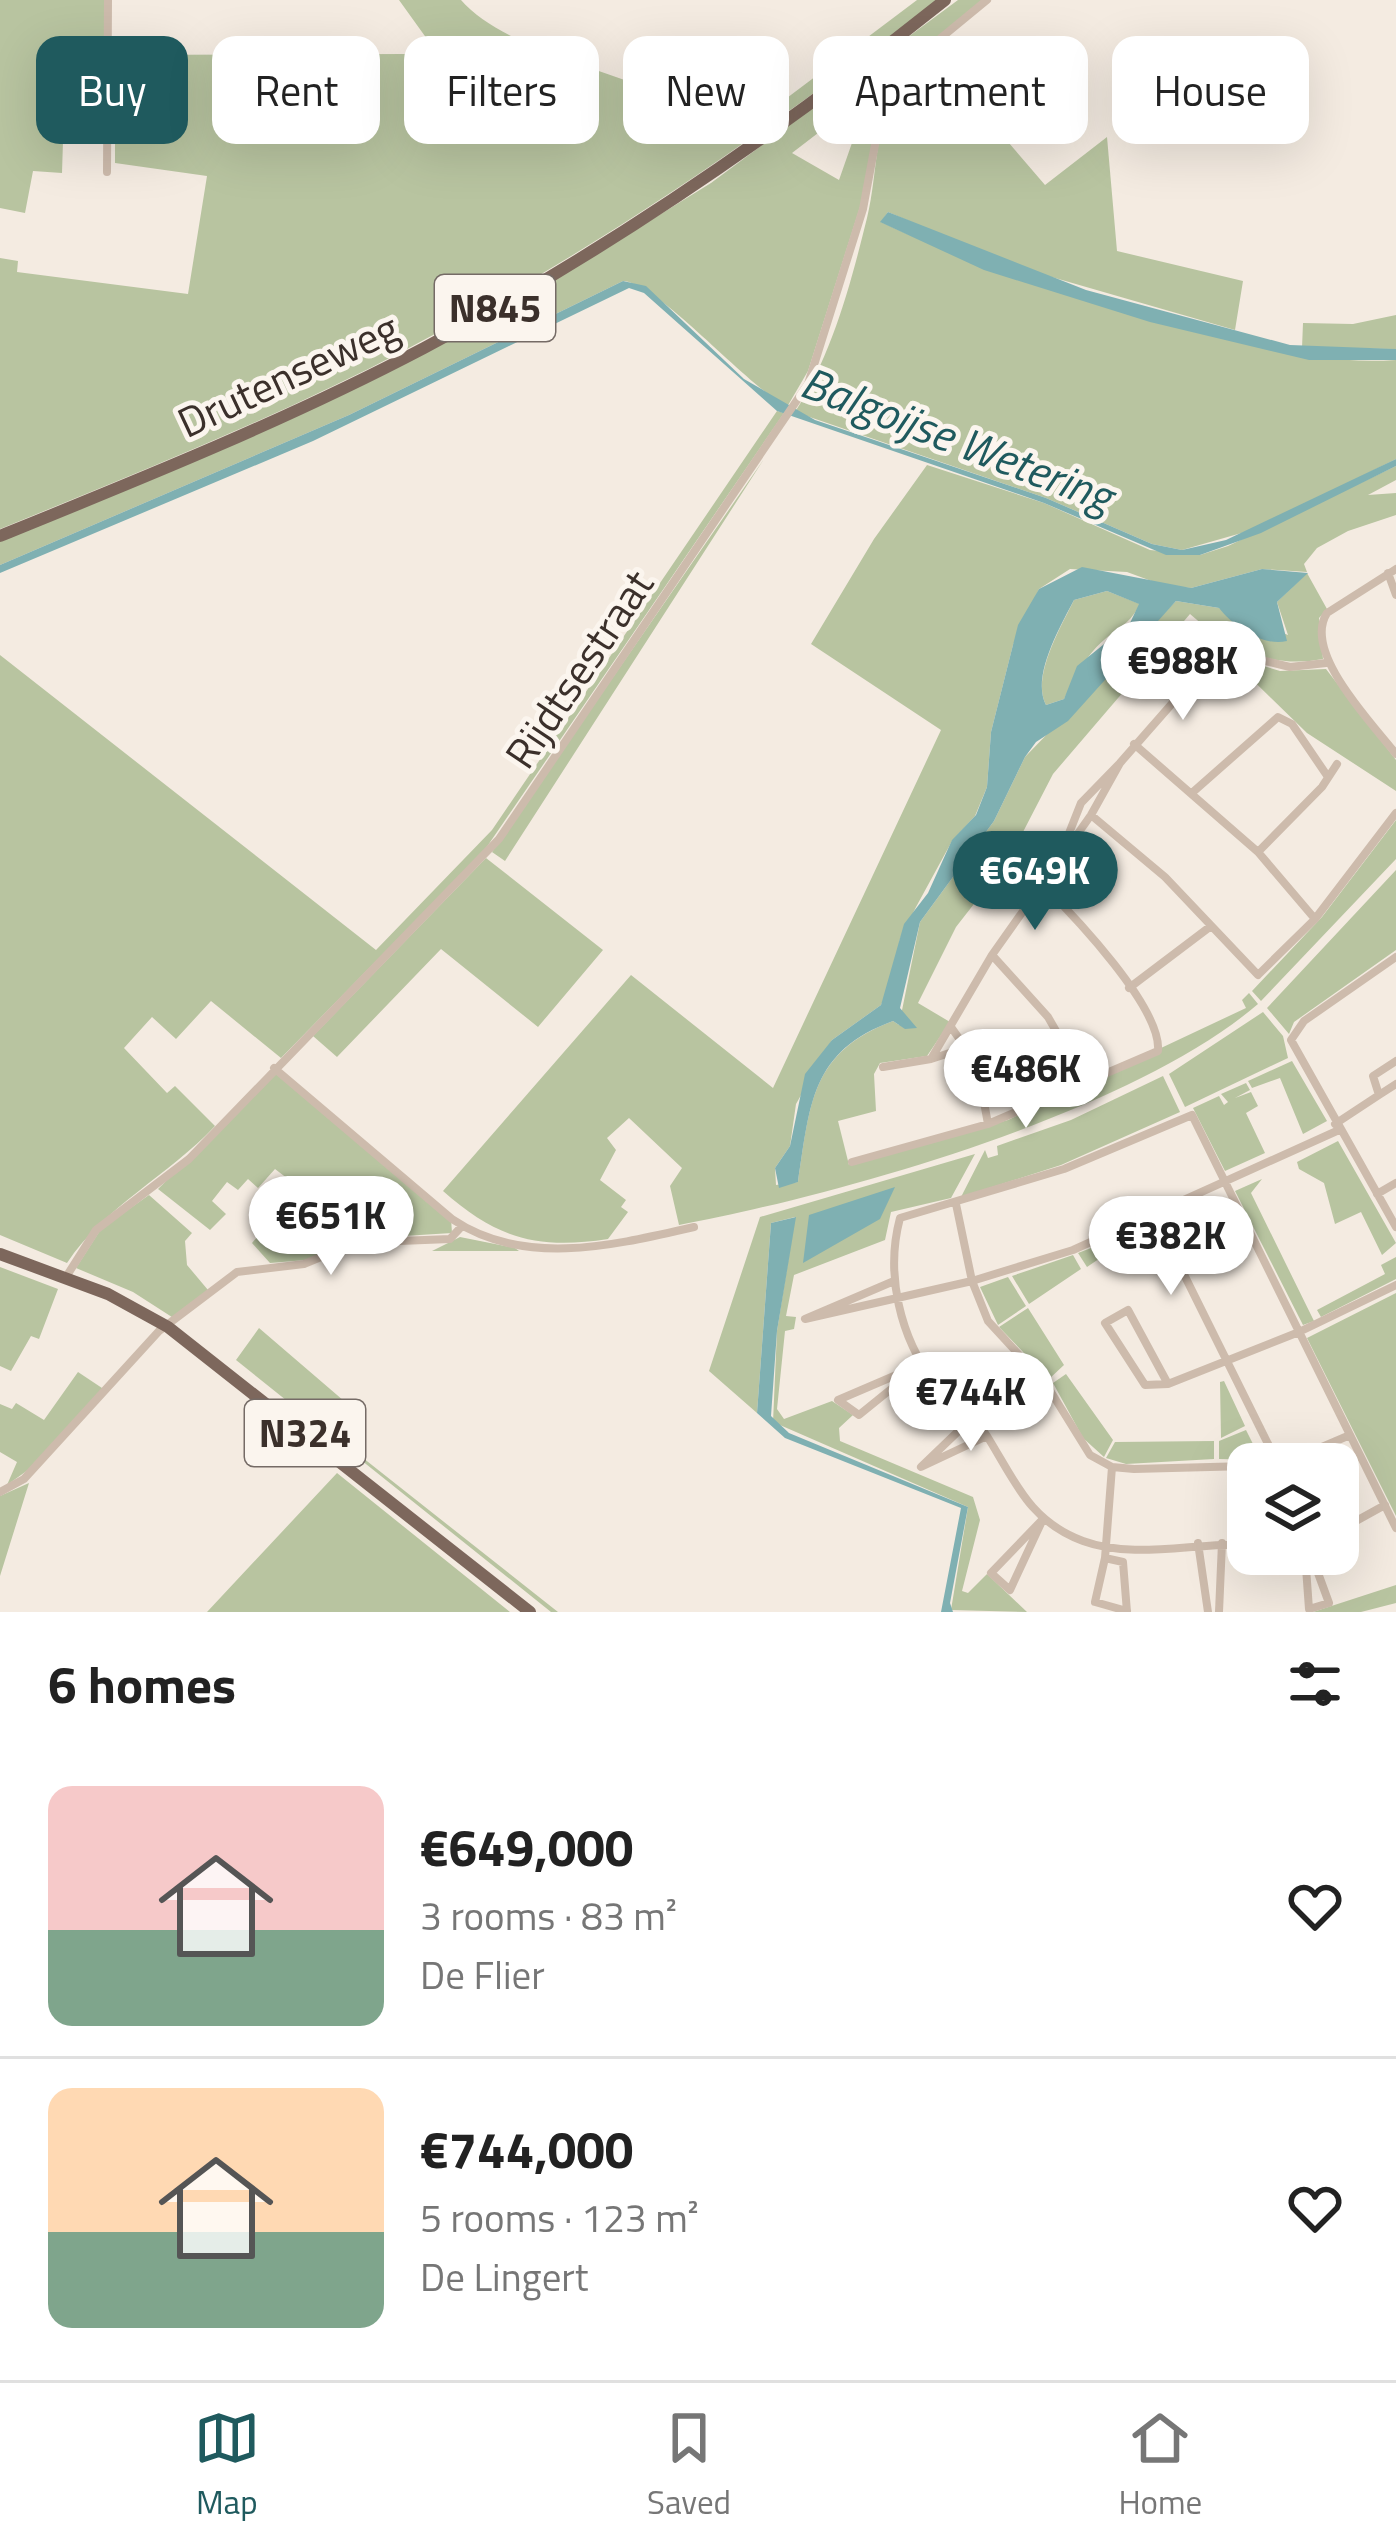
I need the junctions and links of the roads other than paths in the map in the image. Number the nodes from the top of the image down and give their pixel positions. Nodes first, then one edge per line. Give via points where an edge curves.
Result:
1 (108, 0) edge
2 (945, 0) edge
3 (987, 0) edge
4 (107, 172) dead end
5 (0, 536) edge
6 (1392, 571) edge
7 (1396, 595) edge
8 (1326, 663) junction
9 (1134, 744) junction
10 (1396, 754) edge
11 (1120, 763) junction
12 (1337, 764) dead end
13 (1328, 777) junction
14 (1193, 792) junction
15 (1396, 812) edge
16 (1091, 815) junction
17 (1062, 851) junction
18 (1258, 852) junction
19 (1043, 885) junction
20 (1315, 919) junction
21 (1211, 926) junction
22 (992, 955) junction
23 (1396, 957) edge
24 (1129, 988) junction
25 (951, 1027) junction
26 (968, 1047) junction
27 (931, 1059) junction
28 (1396, 1061) edge
29 (884, 1067) dead end
30 (274, 1068) junction
31 (1086, 1084) junction
32 (1396, 1084) edge
33 (1379, 1095) junction
34 (988, 1124) junction
35 (1337, 1127) junction
36 (852, 1162) dead end
37 (1396, 1183) edge
38 (1226, 1184) junction
39 (1377, 1194) junction
40 (956, 1204) junction
41 (1155, 1216) junction
42 (462, 1226) junction
43 (694, 1227) dead end
44 (1396, 1227) edge
45 (0, 1254) edge
46 (66, 1278) junction
47 (894, 1280) junction
48 (972, 1281) junction
49 (1396, 1285) edge
50 (897, 1299) junction
51 (168, 1327) junction
52 (1300, 1332) junction
53 (1227, 1361) junction
54 (922, 1364) junction
55 (1168, 1384) junction
56 (971, 1419) junction
57 (1350, 1435) junction
58 (987, 1436) junction
59 (1269, 1443) edge
60 (1331, 1443) edge
61 (1227, 1466) edge
62 (1112, 1467) junction
63 (0, 1492) edge
64 (1384, 1504) junction
65 (1043, 1519) junction
66 (1359, 1519) edge
67 (1396, 1528) edge
68 (1222, 1543) junction
69 (1227, 1543) edge
70 (1198, 1544) junction
71 (1104, 1546) junction
72 (1308, 1554) edge
73 (1105, 1558) junction
74 (1127, 1611) edge
75 (530, 1612) edge
76 (1208, 1612) edge
77 (1219, 1612) edge

1 - 4 street
2 - 5 main road, Drutenseweg / N845 via 745,152 510,300 271,423
3 - 30 street, Rijdtsestraat via 884,92 863,209 814,370 793,409 499,838
6 - 7 street
6 - 8 street via 1322,618
8 - 9 street via 1290,667 1219,650
8 - 10 street
9 - 11 street
9 - 14 street
11 - 16 street
11 - 17 street via 1081,803
12 - 13 street
13 - 14 street via 1292,724 1278,717
13 - 18 street
14 - 18 street
15 - 20 street
16 - 17 street
16 - 21 street
17 - 19 street
18 - 20 street
19 - 22 street
19 - 24 street
20 - 21 street via 1262,974 1252,974
21 - 24 street
22 - 25 street
22 - 31 street via 1048,1017
23 - 35 street via 1304,1021 1291,1040
24 - 31 street via 1160,1045
25 - 26 street
25 - 27 street
26 - 27 street
26 - 34 street
27 - 29 street
28 - 33 street via 1373,1076
30 - 42 street
30 - 46 street, Rijdtsestraat via 189,1159 96,1230
31 - 34 street
32 - 33 street
33 - 35 street
34 - 36 street
35 - 38 street
35 - 39 street
37 - 39 street
38 - 40 street via 1192,1114
38 - 41 street
38 - 52 street
39 - 44 street
40 - 47 street via 900,1218
40 - 48 street
41 - 48 street
41 - 53 street
42 - 43 street via 490,1239 574,1250
42 - 51 street via 450,1239 345,1247 304,1264 237,1271
45 - 46 main road, N324
46 - 51 main road, N324
47 - 50 street
47 - 50 street via 805,1319
48 - 50 street
48 - 62 street via 994,1329 1046,1384 1090,1455
49 - 52 street
50 - 54 street
51 - 63 street via 24,1479
51 - 75 main road, N324
52 - 53 street
52 - 57 street
53 - 55 street
53 - 59 street
54 - 54 street via 859,1415 838,1400 880,1382
54 - 56 street
55 - 55 street via 1128,1310 1105,1323 1145,1385
56 - 58 street
56 - 58 street via 921,1467
57 - 60 street
57 - 64 street
58 - 65 street via 1006,1475
61 - 62 street
62 - 71 street
64 - 66 street
64 - 67 street
65 - 65 street via 1027,1555 1010,1590 992,1573
65 - 71 street
68 - 69 street
68 - 70 street
68 - 77 street
70 - 71 street
70 - 76 street
71 - 73 street
72 - 72 street via 1309,1609 1329,1603
73 - 74 street via 1123,1562
73 - 74 street via 1095,1602

